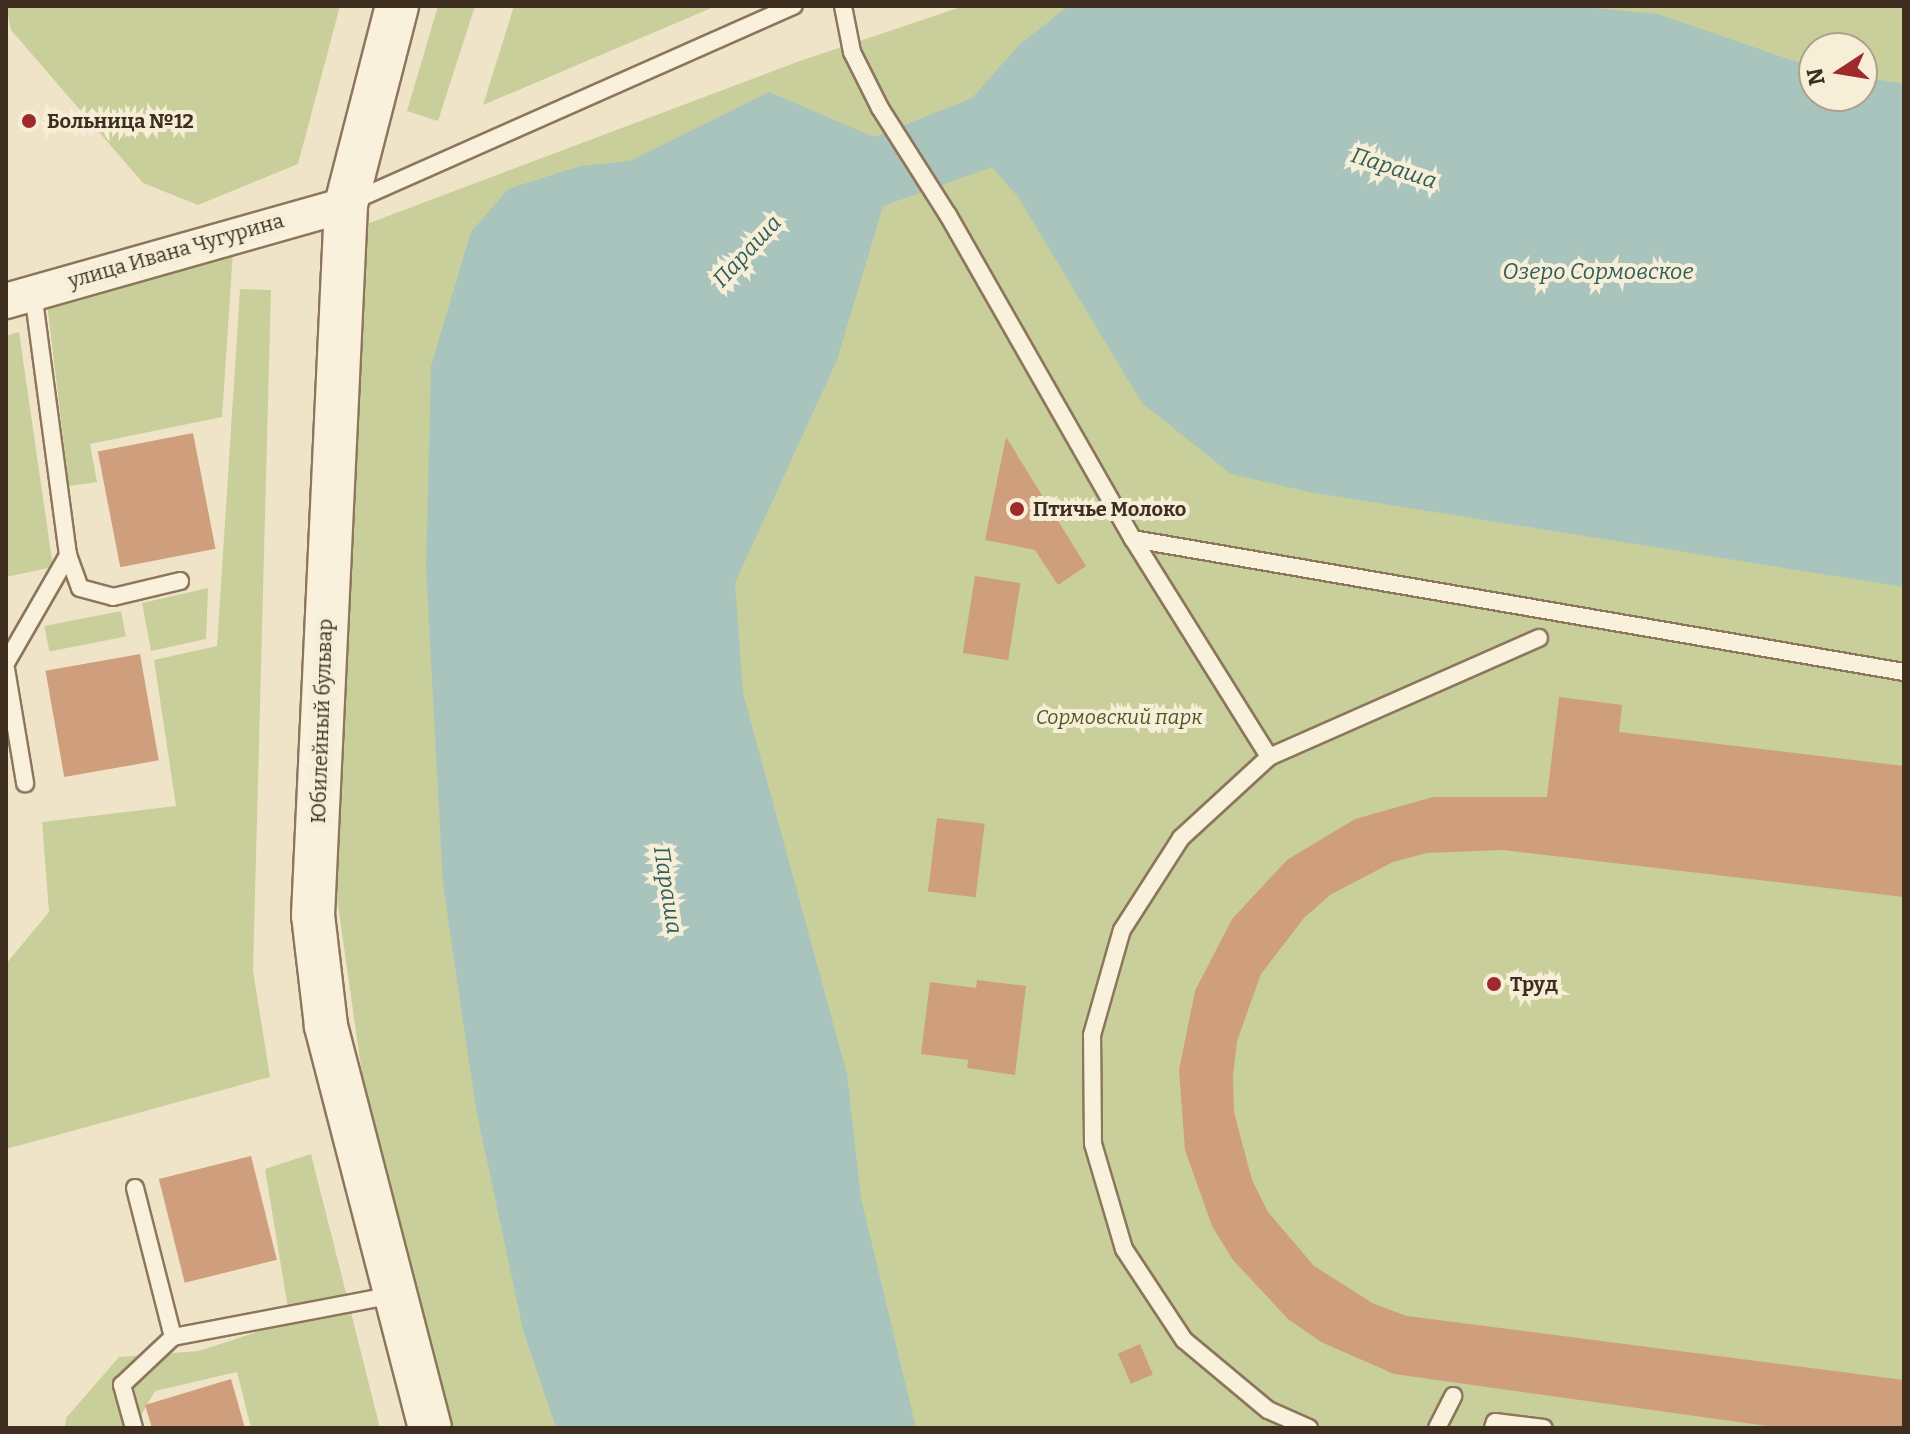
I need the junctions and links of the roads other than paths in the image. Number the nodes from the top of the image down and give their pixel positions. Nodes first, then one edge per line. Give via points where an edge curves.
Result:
1 (397, 6) edge
2 (794, 6) edge
3 (843, 6) edge
4 (346, 205) junction
5 (19, 296) edge
6 (1133, 539) junction
7 (68, 555) junction
8 (180, 581) dead end
9 (1539, 638) dead end
10 (6, 663) edge
11 (6, 669) edge
12 (1904, 672) edge
13 (1269, 757) junction
14 (25, 783) dead end
15 (135, 1188) dead end
16 (394, 1295) junction
17 (173, 1337) junction
18 (1453, 1396) dead end
19 (134, 1428) edge
20 (430, 1428) edge
21 (1309, 1428) edge
22 (1437, 1428) edge
23 (1493, 1428) edge
24 (1544, 1428) edge

1 - 4 street, Юбилейный бульвар
2 - 4 lane
3 - 6 lane via 852,52 880,108 948,215
4 - 5 street, улица Ивана Чугурина
4 - 16 street, Юбилейный бульвар via 313,915 326,1026
5 - 7 lane
6 - 12 lane
6 - 13 lane
7 - 8 lane via 80,588 113,597
7 - 10 lane
9 - 13 lane
11 - 14 lane
13 - 21 lane via 1181,838 1122,930 1092,1035 1093,1144 1124,1249 1184,1340 1268,1410
15 - 17 lane
16 - 17 lane
16 - 20 street, Юбилейный бульвар
17 - 19 lane via 122,1385
18 - 22 lane
23 - 24 lane via 1495,1422

